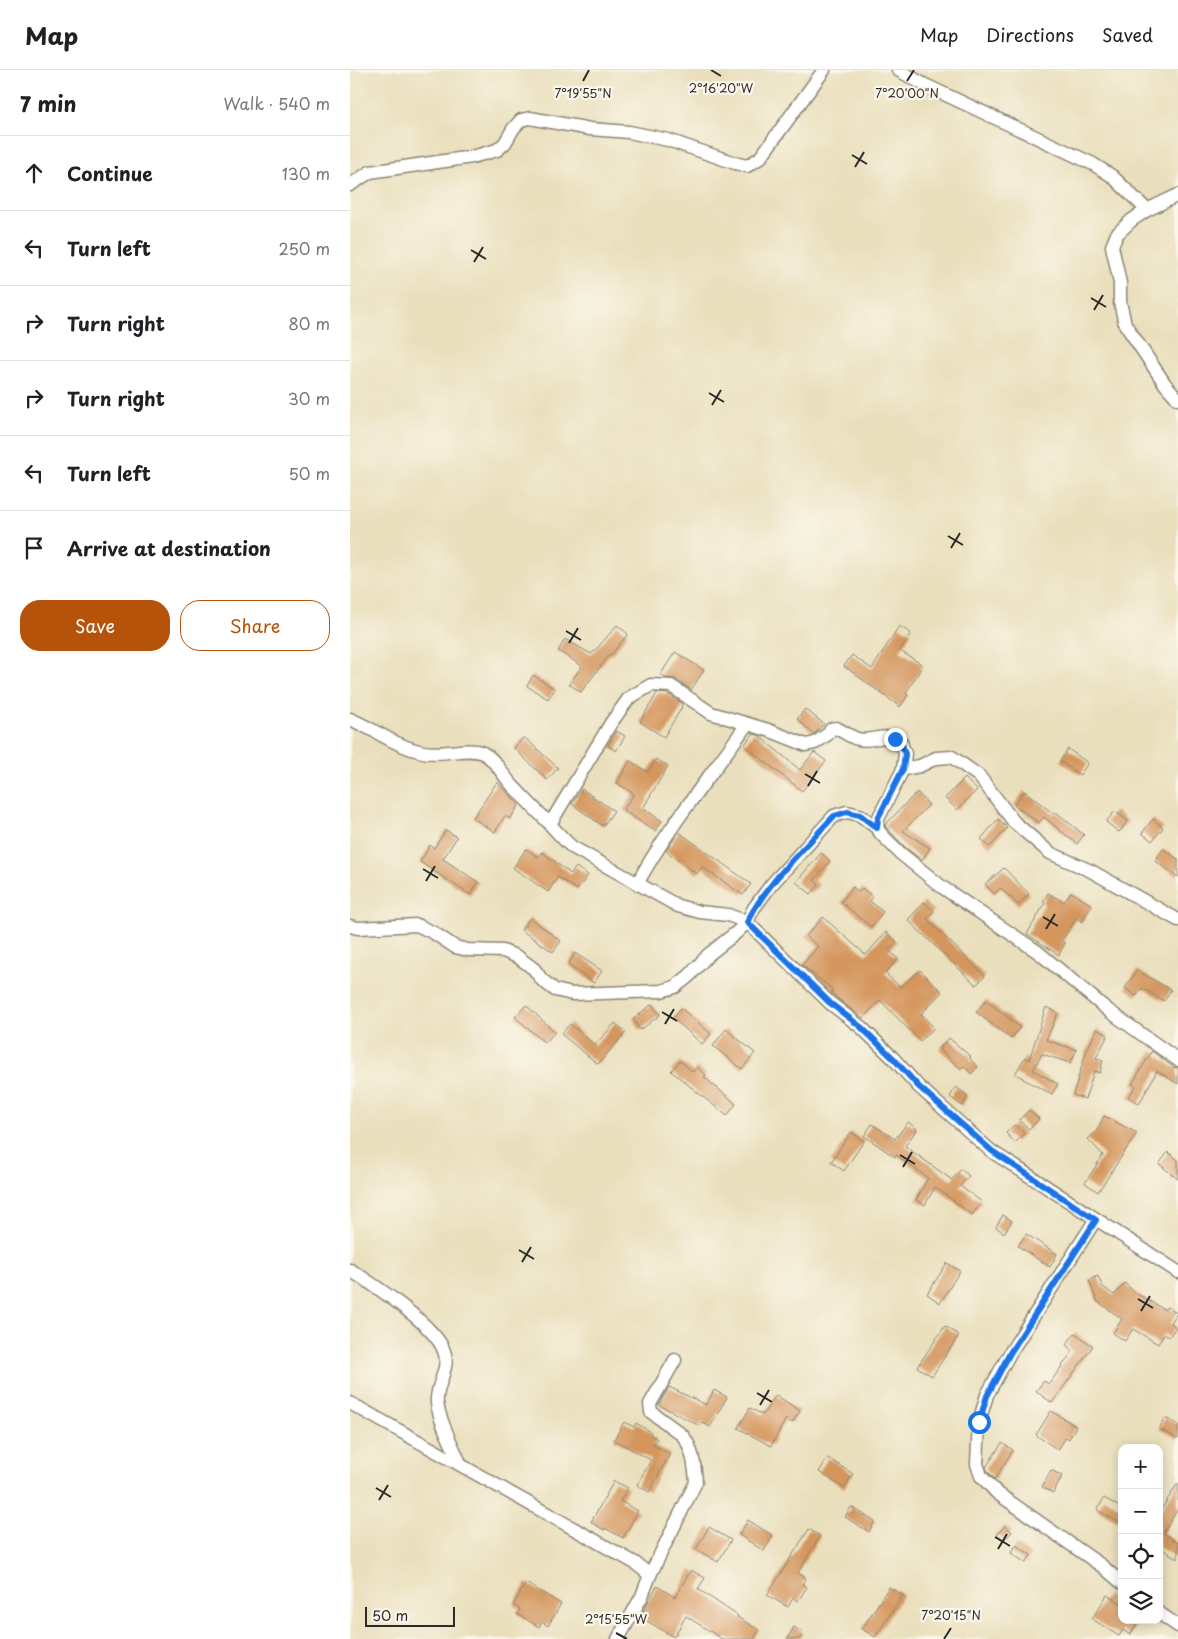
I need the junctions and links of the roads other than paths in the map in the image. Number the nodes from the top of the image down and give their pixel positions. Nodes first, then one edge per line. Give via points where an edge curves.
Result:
1 (824, 70) edge
2 (898, 70) edge
3 (350, 185) edge
4 (1178, 195) edge
5 (1147, 210) junction
6 (1178, 399) edge
7 (350, 719) edge
8 (747, 724) junction
9 (903, 769) junction
10 (550, 824) junction
11 (877, 828) junction
12 (637, 884) junction
13 (1178, 920) edge
14 (747, 922) junction
15 (350, 926) edge
16 (1178, 1060) edge
17 (1096, 1220) junction
18 (350, 1270) edge
19 (1178, 1272) edge
20 (675, 1360) dead end
21 (350, 1403) edge
22 (460, 1464) junction
23 (650, 1574) junction
24 (1118, 1579) edge
25 (1163, 1616) edge
26 (1178, 1626) edge
27 (618, 1639) edge

1 - 3 street via 760,158 747,166 668,140 530,118 521,120 497,150 472,157 370,172
2 - 5 street via 1093,164 1112,176
4 - 5 street
5 - 6 street via 1117,234 1112,246 1120,283 1120,302 1125,324
7 - 10 street via 422,752 437,754 470,749 483,754
8 - 9 street via 806,745 815,743 836,728 856,738 888,736 901,742 905,754
8 - 10 street via 711,713 671,686 652,685 630,698 611,723
8 - 12 street via 653,855
9 - 11 street via 878,818
9 - 13 street via 920,766 936,758 952,757 979,776 1014,822 1050,853 1091,871
10 - 12 street via 572,846
11 - 14 street via 860,815 847,812 834,816 771,885
11 - 16 street via 900,854 1038,952 1109,1011
12 - 14 street via 678,906 728,915
14 - 15 street via 675,987 572,994 555,990 518,957 503,951 454,947 417,925
14 - 17 street via 830,1003 861,1027 918,1086 992,1151
17 - 19 street
17 - 24 street via 1010,1353 987,1396 979,1422 977,1464 980,1476 997,1493
18 - 22 street via 420,1320 438,1337 445,1352 437,1401
20 - 23 street via 650,1404 651,1412 683,1436 695,1467 696,1482
21 - 22 street
22 - 23 street
23 - 27 street via 642,1596
25 - 26 street

